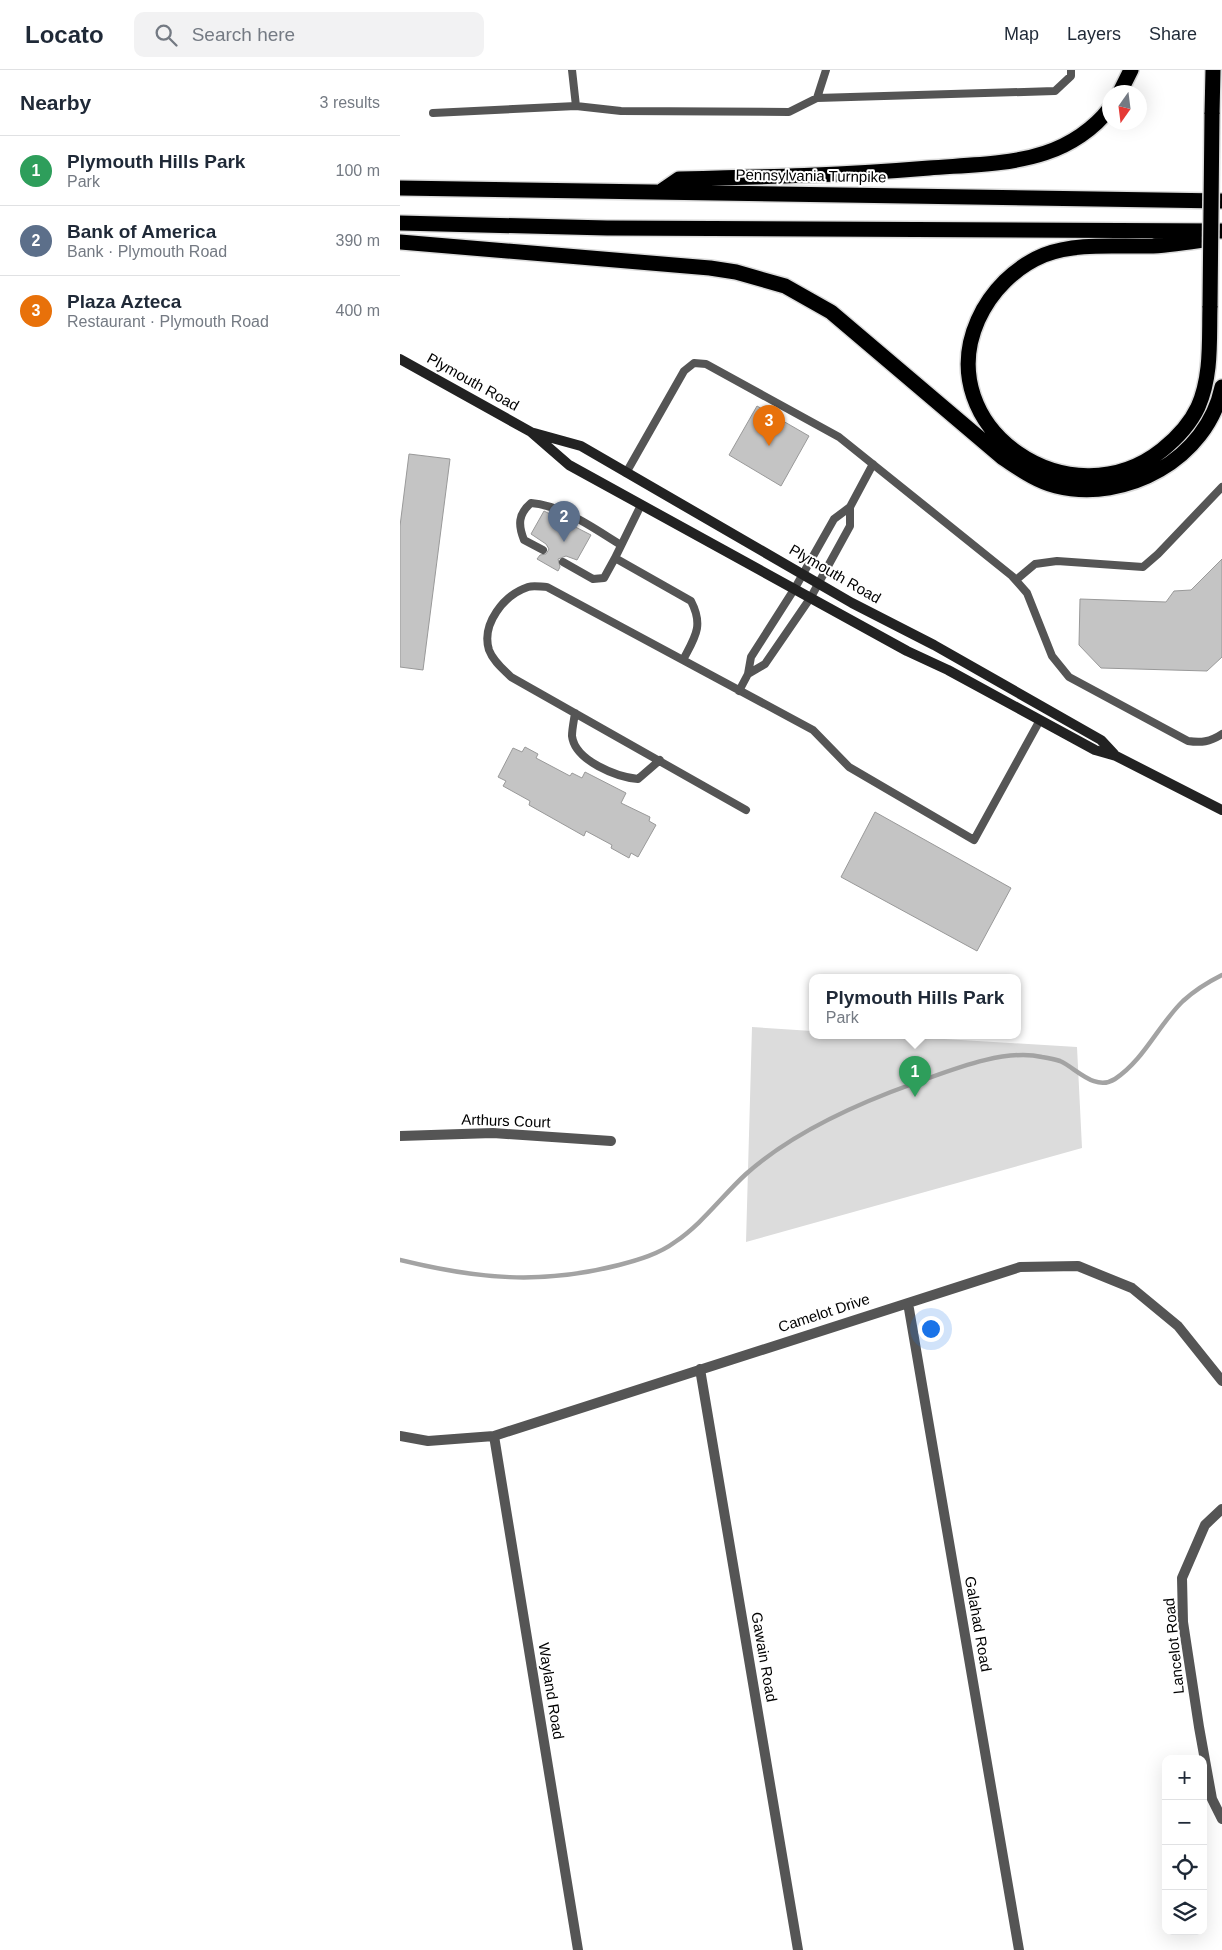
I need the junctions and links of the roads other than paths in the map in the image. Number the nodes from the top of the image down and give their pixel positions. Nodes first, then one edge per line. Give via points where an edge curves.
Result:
1 (572, 70) edge
2 (826, 70) edge
3 (1071, 70) edge
4 (1131, 70) edge
5 (1213, 70) edge
6 (1124, 85) edge
7 (816, 98) junction
8 (576, 106) junction
9 (433, 113) dead end
10 (1102, 116) edge
11 (400, 188) edge
12 (663, 190) junction
13 (1222, 200) edge
14 (400, 223) edge
15 (1222, 231) edge
16 (1222, 238) edge
17 (400, 242) edge
18 (400, 359) edge
19 (1222, 387) edge
20 (531, 432) junction
21 (873, 464) junction
22 (626, 472) junction
23 (1222, 487) edge
24 (641, 505) junction
25 (850, 507) junction
26 (621, 545) junction
27 (543, 550) dead end
28 (615, 558) junction
29 (563, 562) dead end
30 (803, 574) junction
31 (1016, 580) junction
32 (820, 584) junction
33 (794, 588) junction
34 (811, 597) junction
35 (683, 660) junction
36 (748, 674) junction
37 (739, 691) junction
38 (575, 713) junction
39 (1040, 720) junction
40 (1222, 734) edge
41 (1116, 756) junction
42 (660, 760) junction
43 (746, 810) dead end
44 (1222, 810) edge
45 (400, 1136) edge
46 (611, 1141) dead end
47 (908, 1303) junction
48 (700, 1369) junction
49 (1222, 1381) edge
50 (400, 1436) edge
51 (494, 1436) junction
52 (1222, 1509) edge
53 (1222, 1819) edge
54 (578, 1950) edge
55 (798, 1950) edge
56 (1020, 1950) edge

1 - 8 lane
2 - 7 lane
3 - 7 lane via 1071,76 1055,90
4 - 6 highway
5 - 16 highway, bridge via 1212,114 1210,306 1209,362 1198,408 1170,444 1146,462 1116,473 1084,477 1048,470 1006,444 978,405 970,364 976,326 997,289 1020,269 1045,255 1078,248 1155,246
7 - 8 lane via 789,112 621,110
8 - 9 lane
10 - 12 highway via 1074,139 1047,153 1021,159 872,173 679,179
11 - 12 highway, Pennsylvania Turnpike
12 - 13 highway, Pennsylvania Turnpike
14 - 15 highway via 617,228
17 - 19 highway via 710,268 785,286 809,297 849,325 1003,458 1030,476 1058,486 1106,490 1153,474 1178,457 1198,436 1212,416
18 - 20 main road, Plymouth Road
20 - 22 main road, Plymouth Road via 581,446
20 - 24 main road, Plymouth Road via 569,465
21 - 22 lane via 839,437 706,364 694,363 684,371
21 - 25 lane
21 - 31 lane
22 - 30 main road, Plymouth Road
23 - 31 lane via 1143,567 1050,562 1035,564
24 - 26 lane
24 - 33 main road, Plymouth Road
25 - 30 lane via 834,518
25 - 32 lane via 850,526
26 - 27 lane via 560,510 531,503 522,510 519,527 524,540
26 - 28 lane
28 - 29 lane via 604,578 593,579
28 - 35 lane via 691,601 698,613 698,631
30 - 32 main road, Plymouth Road
30 - 33 lane
31 - 40 lane via 1027,593 1052,656 1070,677 1188,741 1201,743
32 - 34 lane
32 - 41 main road, Plymouth Road via 1092,736
33 - 34 main road, Plymouth Road
33 - 36 lane via 752,657
34 - 36 lane via 765,664
34 - 39 main road, Plymouth Road
35 - 37 lane
35 - 38 lane via 547,587 530,586 506,600 497,612 488,630 489,650 511,677
36 - 37 lane
37 - 39 lane via 813,730 850,767 974,840
38 - 42 lane
38 - 42 lane via 572,738 582,756 621,777 638,779
39 - 41 main road, Plymouth Road via 1095,750
41 - 44 main road, Plymouth Road
42 - 43 lane
45 - 46 street, Arthurs Court via 493,1133
47 - 48 street, Camelot Drive
47 - 49 street, Camelot Drive via 1020,1267 1078,1266 1132,1288 1178,1326
47 - 56 street, Galahad Road
48 - 51 street, Camelot Drive
48 - 55 street, Gawain Road
50 - 51 street, Camelot Drive via 428,1440
51 - 54 street, Wayland Road
52 - 53 street, Lancelot Road via 1204,1525 1182,1578 1183,1622 1199,1727 1212,1799

